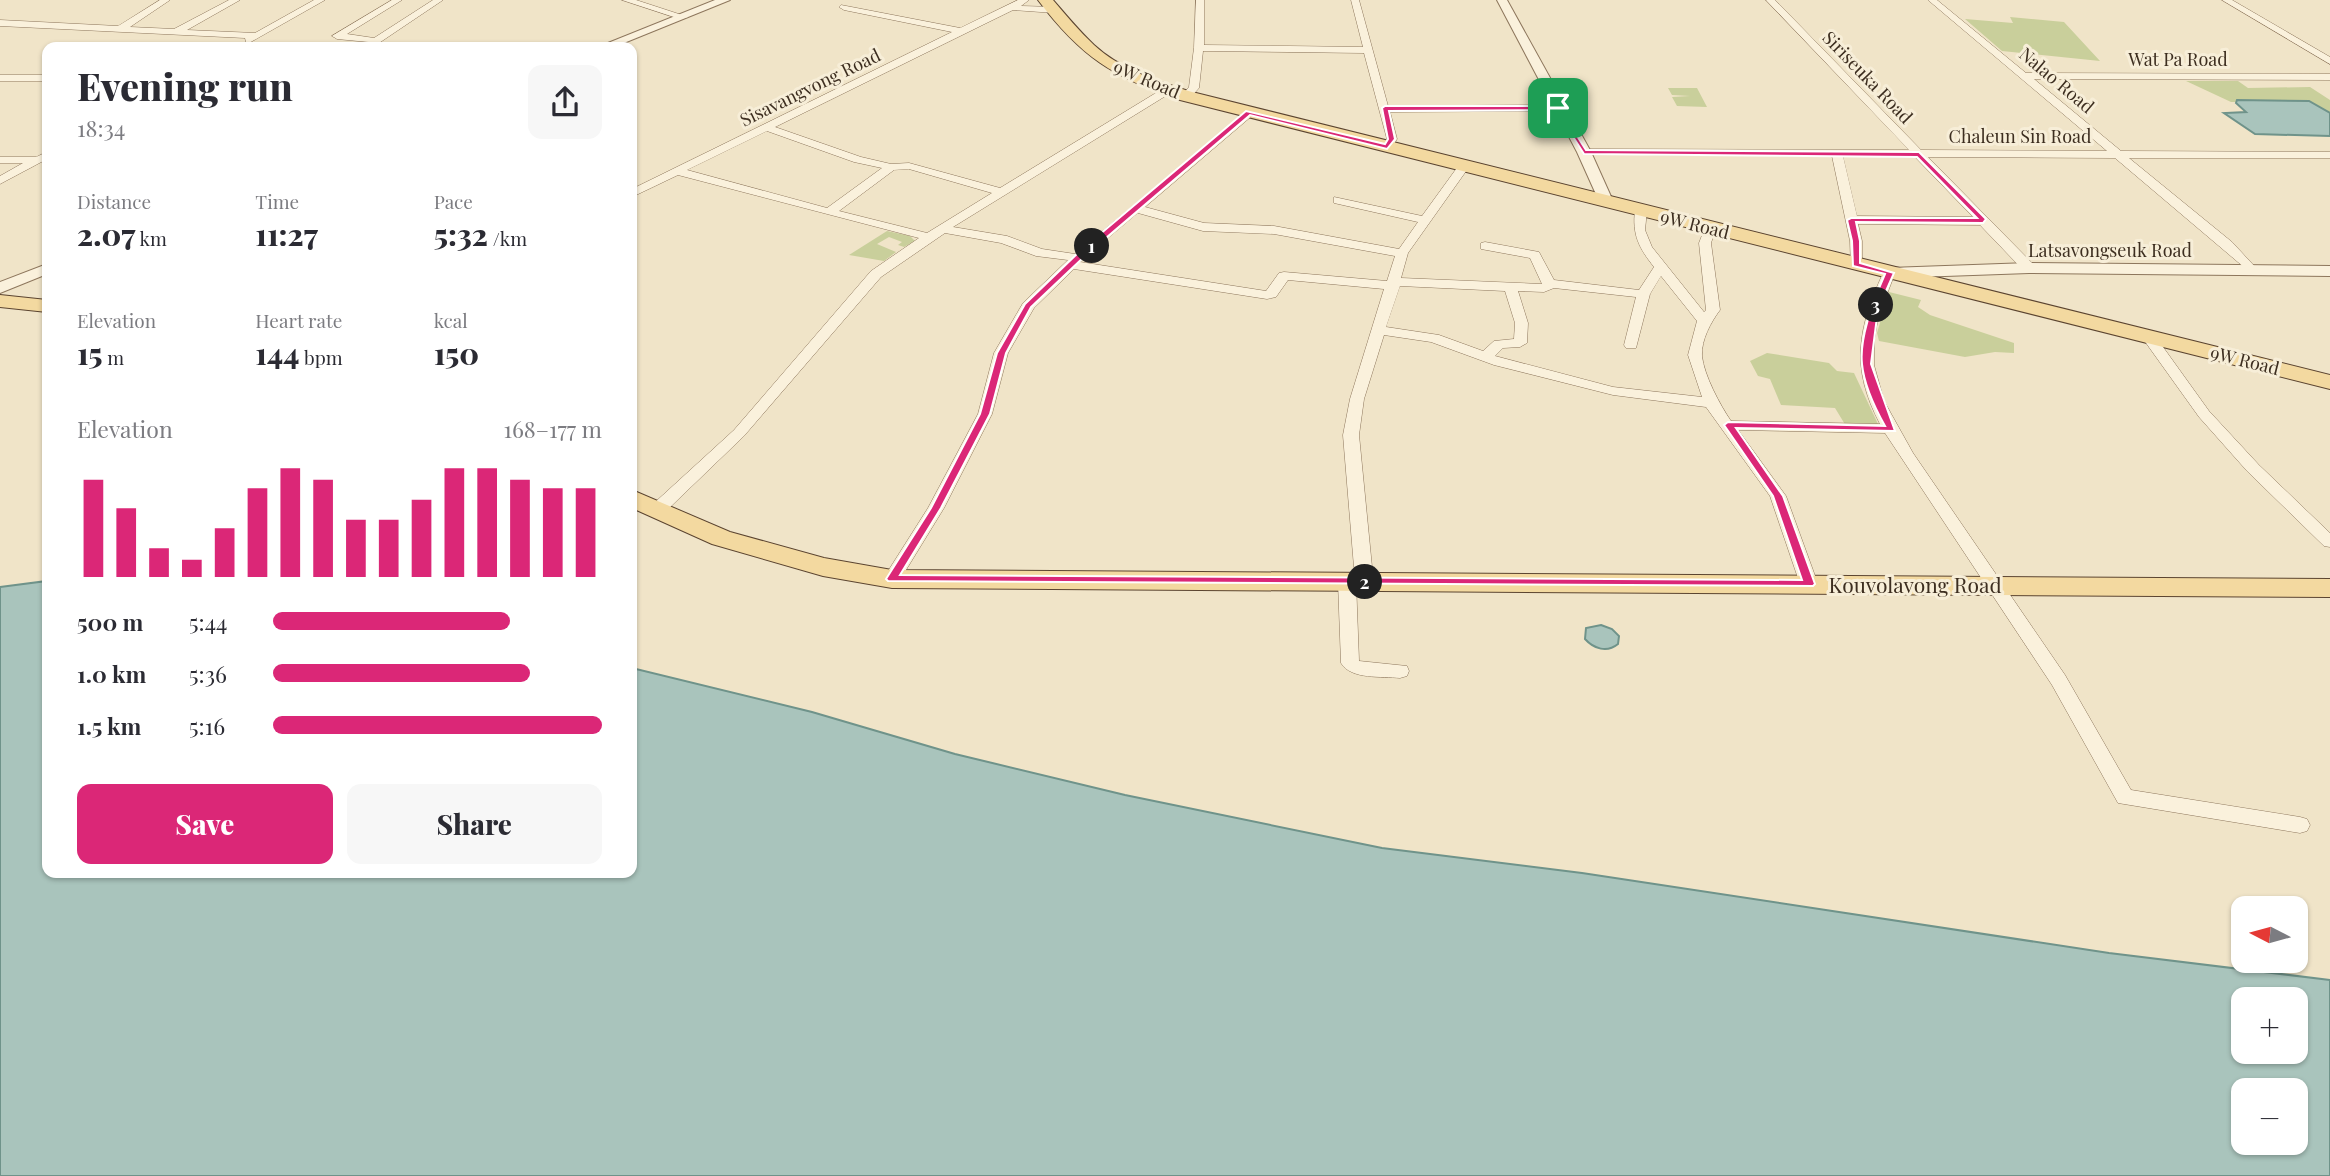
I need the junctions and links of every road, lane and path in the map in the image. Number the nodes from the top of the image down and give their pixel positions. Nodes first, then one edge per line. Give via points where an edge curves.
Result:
1 (166, 0) edge
2 (236, 0) edge
3 (321, 0) edge
4 (398, 0) edge
5 (439, 0) edge
6 (626, 0) edge
7 (725, 0) edge
8 (1024, 0) edge
9 (1200, 0) edge
10 (1355, 0) edge
11 (1502, 0) edge
12 (1770, 0) edge
13 (1932, 0) edge
14 (2227, 0) edge
15 (1052, 3) edge
16 (844, 7) dead end
17 (1010, 10) junction
18 (683, 17) junction
19 (0, 23) edge
20 (120, 29) junction
21 (174, 32) junction
22 (963, 32) junction
23 (257, 36) junction
24 (359, 40) junction
25 (246, 42) edge
26 (355, 42) edge
27 (617, 42) edge
28 (1199, 48) junction
29 (1370, 50) junction
30 (2330, 61) edge
31 (0, 76) edge
32 (2026, 76) junction
33 (2330, 77) edge
34 (42, 78) edge
35 (1177, 93) junction
36 (1385, 108) junction
37 (1558, 108) junction
38 (1249, 113) junction
39 (766, 127) junction
40 (1387, 147) junction
41 (1584, 152) junction
42 (2119, 153) junction
43 (1919, 154) junction
44 (1837, 155) junction
45 (2330, 155) edge
46 (42, 158) edge
47 (0, 160) edge
48 (891, 167) junction
49 (1463, 167) junction
50 (676, 171) junction
51 (0, 181) edge
52 (637, 190) edge
53 (1003, 193) junction
54 (1338, 200) dead end
55 (1606, 201) junction
56 (1135, 208) junction
57 (1641, 210) junction
58 (831, 211) junction
59 (1424, 220) junction
60 (1851, 220) junction
61 (1983, 221) junction
62 (1710, 228) junction
63 (945, 229) junction
64 (929, 237) junction
65 (1485, 246) dead end
66 (1402, 253) junction
67 (1075, 261) junction
68 (1856, 265) junction
69 (1661, 267) junction
70 (2029, 268) junction
71 (2252, 270) junction
72 (42, 271) edge
73 (2330, 271) edge
74 (1889, 273) junction
75 (1394, 284) junction
76 (1553, 284) junction
77 (1510, 287) junction
78 (0, 288) edge
79 (1643, 293) junction
80 (0, 301) edge
81 (42, 305) edge
82 (1704, 321) junction
83 (1380, 330) junction
84 (2148, 336) junction
85 (1631, 345) dead end
86 (1485, 357) junction
87 (2330, 382) edge
88 (1711, 404) junction
89 (1728, 425) junction
90 (1892, 429) junction
91 (637, 500) edge
92 (658, 509) junction
93 (2330, 541) edge
94 (892, 579) junction
95 (1359, 582) junction
96 (1809, 584) junction
97 (1994, 585) junction
98 (2330, 588) edge
99 (1400, 671) dead end
100 (2300, 825) dead end

1 - 20 street
2 - 21 street
3 - 23 street
4 - 24 street via 337,36
5 - 24 street via 379,40
6 - 18 street
7 - 18 street
8 - 17 street, Sisavangvong Road
9 - 28 street
10 - 29 street
11 - 37 street
12 - 43 street, Siriseuka Road
13 - 32 street, Nalao Road
14 - 30 street
15 - 17 street
15 - 17 street, Sisavangvong Road
15 - 35 main road, 9W Road via 1075,33 1107,62
16 - 22 street
17 - 22 street, Sisavangvong Road
18 - 27 street
19 - 20 street
20 - 21 street
21 - 23 street
22 - 39 street, Sisavangvong Road
23 - 25 street
24 - 26 street
28 - 29 street
28 - 35 street via 1194,88
29 - 36 street
31 - 34 street
32 - 33 street, Wat Pa Road
32 - 42 street, Nalao Road
35 - 38 main road, 9W Road
35 - 53 street
36 - 37 street
36 - 40 street via 1392,139
37 - 41 street
38 - 40 main road, 9W Road
38 - 56 street
39 - 48 street
39 - 50 street, Sisavangvong Road
40 - 49 main road, 9W Road
41 - 44 street, Chaleun Sin Road
41 - 55 street
42 - 43 street, Chaleun Sin Road
42 - 45 street, Chaleun Sin Road
42 - 71 street, Nalao Road
43 - 44 street, Chaleun Sin Road
43 - 61 street, Siriseuka Road
44 - 60 street
46 - 47 street
46 - 51 street
48 - 53 street via 909,166
48 - 58 street
49 - 55 main road, 9W Road
49 - 59 street
50 - 52 street, Sisavangvong Road
50 - 58 street
53 - 63 street
54 - 59 street
55 - 57 main road, 9W Road
56 - 66 street via 1203,227 1274,230
56 - 67 street
57 - 62 main road, 9W Road
57 - 69 street via 1639,230
58 - 64 street
59 - 66 street
60 - 61 street
60 - 68 street
61 - 70 street, Siriseuka Road
62 - 68 main road, 9W Road
62 - 82 street via 1705,243 1713,310
63 - 64 street
63 - 67 street via 1003,239
64 - 92 street via 876,274 739,433
65 - 76 street via 1535,255 1545,279
66 - 75 street
67 - 75 street via 1267,295 1284,276
67 - 94 street via 1015,325 1001,353 985,414
68 - 74 main road, 9W Road
69 - 79 street
69 - 82 street
70 - 71 street, Latsavongseuk Road
70 - 74 street, Latsavongseuk Road
71 - 73 street, Latsavongseuk Road
72 - 78 street
74 - 84 main road, 9W Road
74 - 90 street via 1874,309 1866,364
75 - 77 street
75 - 83 street
76 - 77 street
76 - 79 street
77 - 86 street via 1523,338 1520,343 1499,344
79 - 85 street
80 - 81 main road
82 - 88 street via 1695,355
83 - 86 street via 1434,338
83 - 95 street via 1350,435 1363,567
84 - 87 main road, 9W Road
84 - 93 street via 2204,414
86 - 88 street via 1613,391
88 - 89 street
89 - 90 street
89 - 96 street via 1778,496
90 - 97 street
91 - 92 main road, Kouvolavong Road
92 - 94 main road, Kouvolavong Road via 721,538 823,567
94 - 95 main road, Kouvolavong Road
95 - 96 main road, Kouvolavong Road
95 - 99 street via 1350,663
96 - 97 main road, Kouvolavong Road
97 - 98 main road, Kouvolavong Road
97 - 100 street via 2049,665 2125,797

